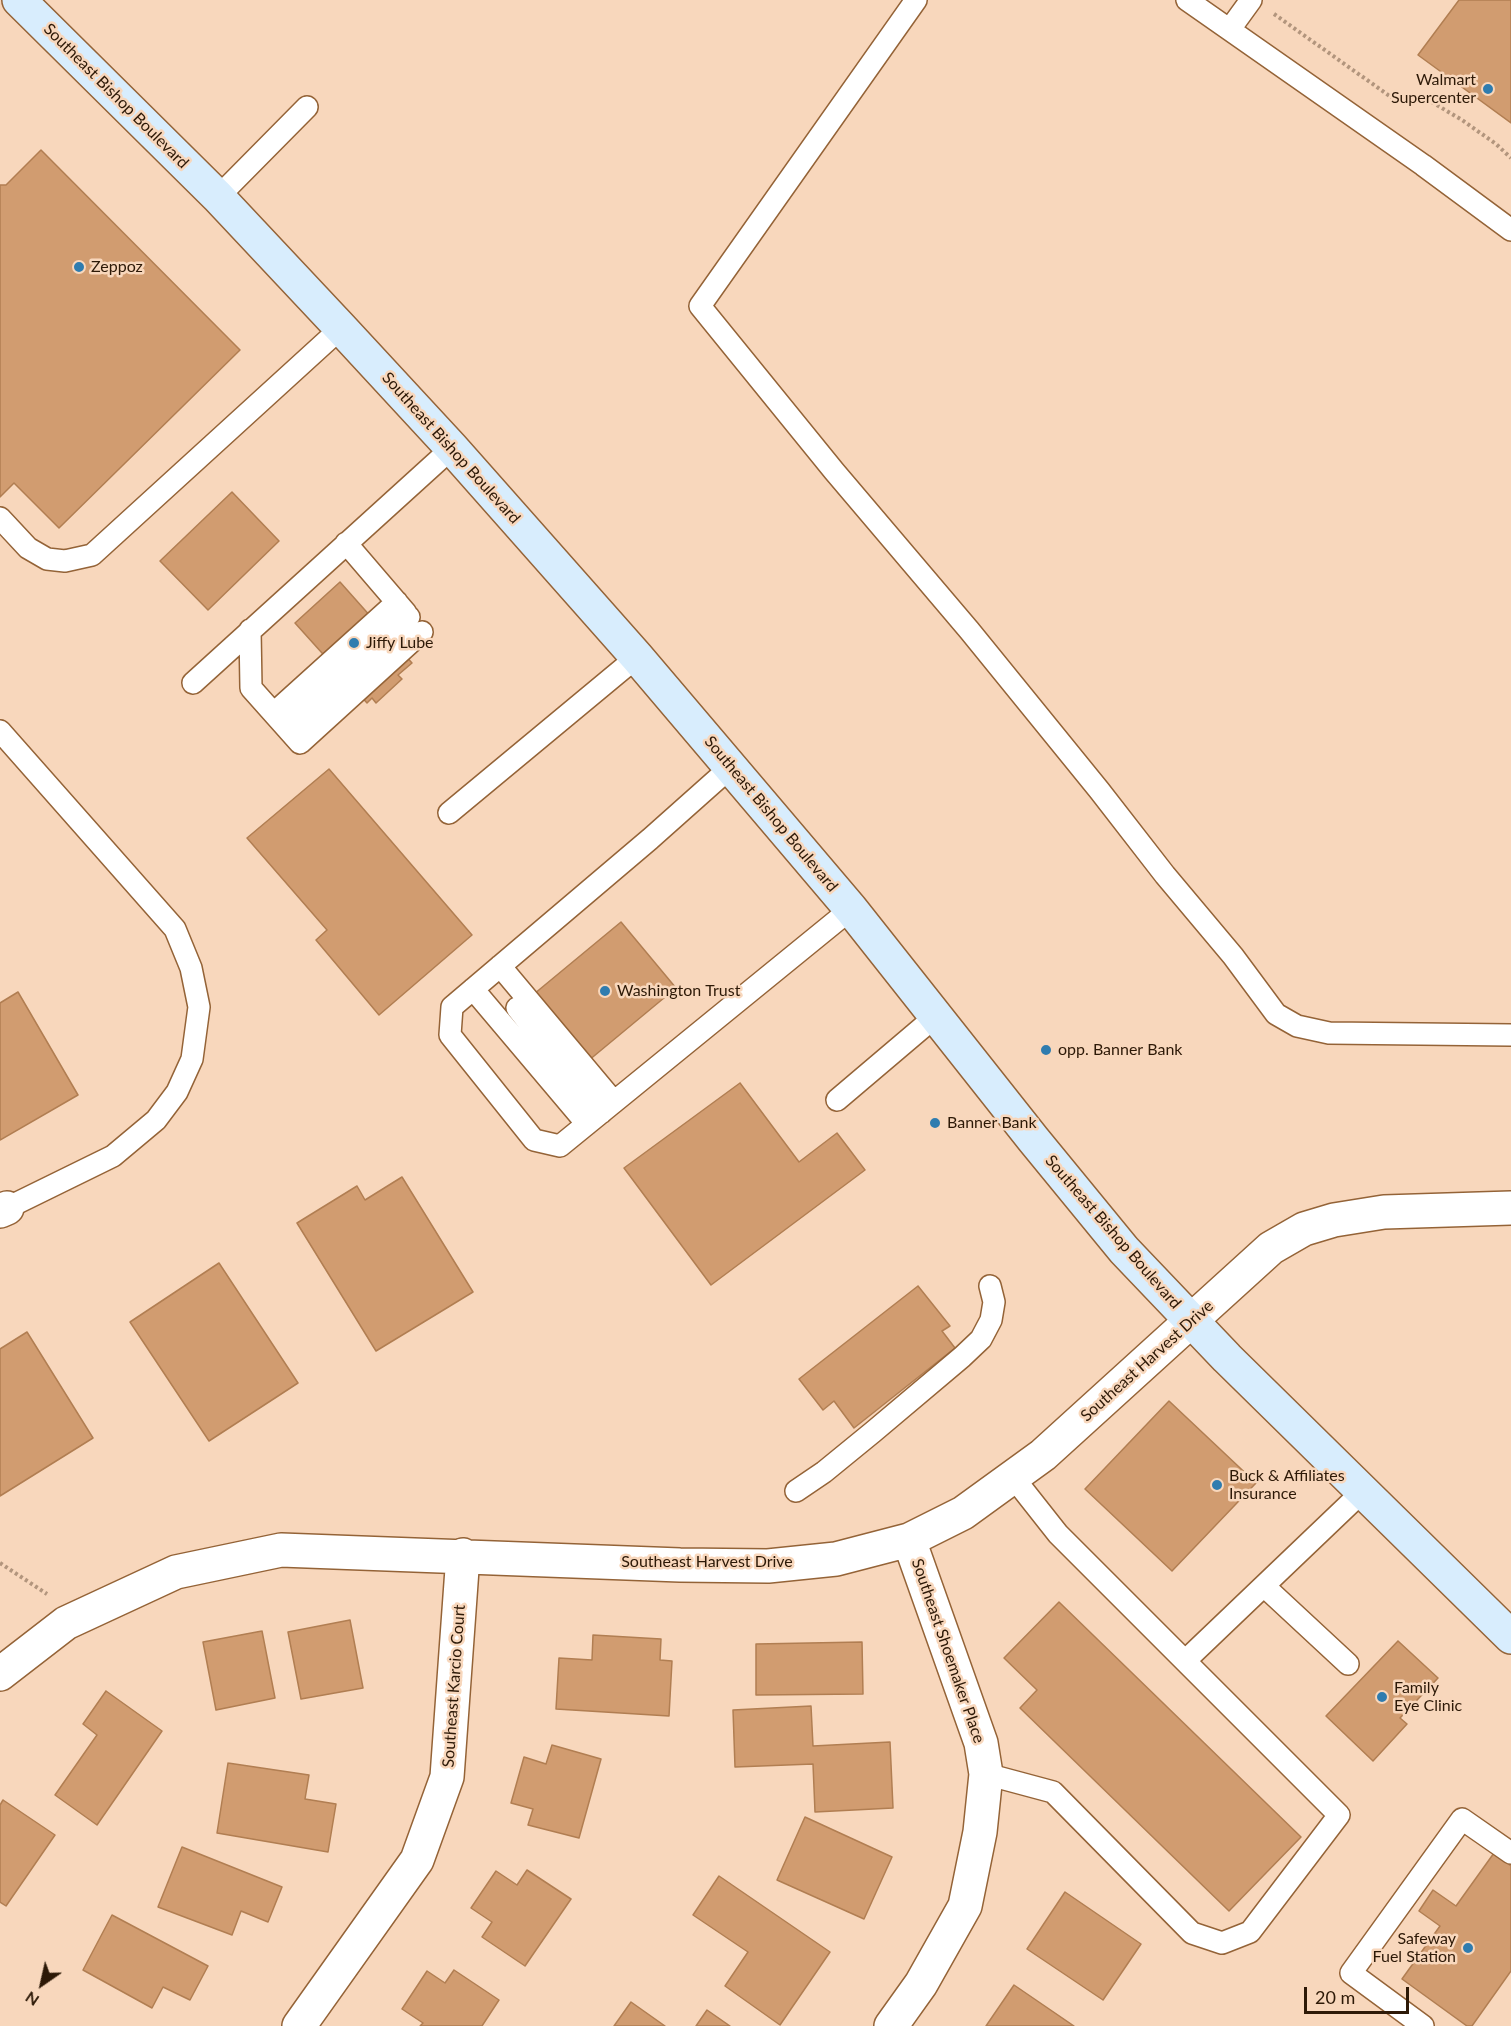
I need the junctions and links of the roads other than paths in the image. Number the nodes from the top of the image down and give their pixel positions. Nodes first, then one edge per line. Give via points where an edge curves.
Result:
1 (19, 0) edge
2 (916, 0) edge
3 (1187, 0) edge
4 (1251, 0) edge
5 (1230, 28) junction
6 (307, 107) dead end
7 (218, 197) junction
8 (1511, 230) edge
9 (341, 328) junction
10 (452, 448) junction
11 (0, 518) edge
12 (346, 543) junction
13 (415, 623) junction
14 (250, 630) junction
15 (638, 657) junction
16 (193, 682) dead end
17 (287, 728) junction
18 (0, 731) edge
19 (732, 766) junction
20 (449, 813) dead end
21 (851, 909) junction
22 (495, 970) junction
23 (473, 989) junction
24 (936, 1016) junction
25 (1511, 1035) edge
26 (837, 1100) dead end
27 (600, 1113) junction
28 (1511, 1208) edge
29 (4, 1209) edge
30 (990, 1286) dead end
31 (1191, 1321) junction
32 (1013, 1477) junction
33 (796, 1491) dead end
34 (1362, 1492) junction
35 (909, 1540) junction
36 (463, 1556) junction
37 (1264, 1586) junction
38 (1511, 1637) edge
39 (1185, 1661) junction
40 (1348, 1664) dead end
41 (0, 1674) edge
42 (986, 1774) junction
43 (1511, 1853) edge
44 (299, 2026) edge
45 (891, 2026) edge
46 (1423, 2026) edge

1 - 7 street, Southeast Bishop Boulevard
2 - 25 lane via 700,306 969,630 1276,1014 1297,1026 1329,1033
3 - 5 lane
4 - 5 lane
5 - 8 lane
6 - 7 lane
7 - 9 street, Southeast Bishop Boulevard
9 - 10 street, Southeast Bishop Boulevard
9 - 11 lane via 92,555 65,561 47,559 28,548
10 - 12 lane
10 - 15 street, Southeast Bishop Boulevard
12 - 13 lane
12 - 14 lane
13 - 17 lane
13 - 17 lane
14 - 16 lane
14 - 17 lane via 251,688
15 - 19 street, Southeast Bishop Boulevard
15 - 20 lane
18 - 29 lane via 175,929 191,968 199,1007 192,1059 177,1092 156,1120 114,1156
19 - 21 street, Southeast Bishop Boulevard
19 - 22 lane
21 - 24 street, Southeast Bishop Boulevard
21 - 27 lane
22 - 23 lane
22 - 27 lane
23 - 27 lane
23 - 27 lane via 452,1007 450,1035 534,1140 560,1146
24 - 26 lane
24 - 31 street, Southeast Bishop Boulevard via 1124,1250
28 - 31 street, Southeast Harvest Drive via 1384,1212 1304,1228 1271,1248
30 - 33 lane via 994,1302 991,1320 981,1338 865,1439
31 - 32 street, Southeast Harvest Drive via 1043,1455
31 - 34 street, Southeast Bishop Boulevard
32 - 35 street, Southeast Harvest Drive via 963,1513
32 - 39 lane via 1058,1534
34 - 37 lane
34 - 38 street, Southeast Bishop Boulevard
35 - 36 street, Southeast Harvest Drive via 836,1559 768,1566
35 - 42 street, Southeast Shoemaker Place via 981,1743
36 - 41 street, Southeast Harvest Drive via 281,1550 176,1572 66,1623
36 - 44 street, Southeast Karcio Court via 447,1777 417,1860
37 - 39 lane
37 - 40 lane
39 - 42 lane via 1339,1815 1250,1932 1222,1943 1192,1933 1053,1792
42 - 45 street, Southeast Shoemaker Place via 980,1832 965,1906 921,1984
43 - 46 lane via 1462,1820 1351,1973

